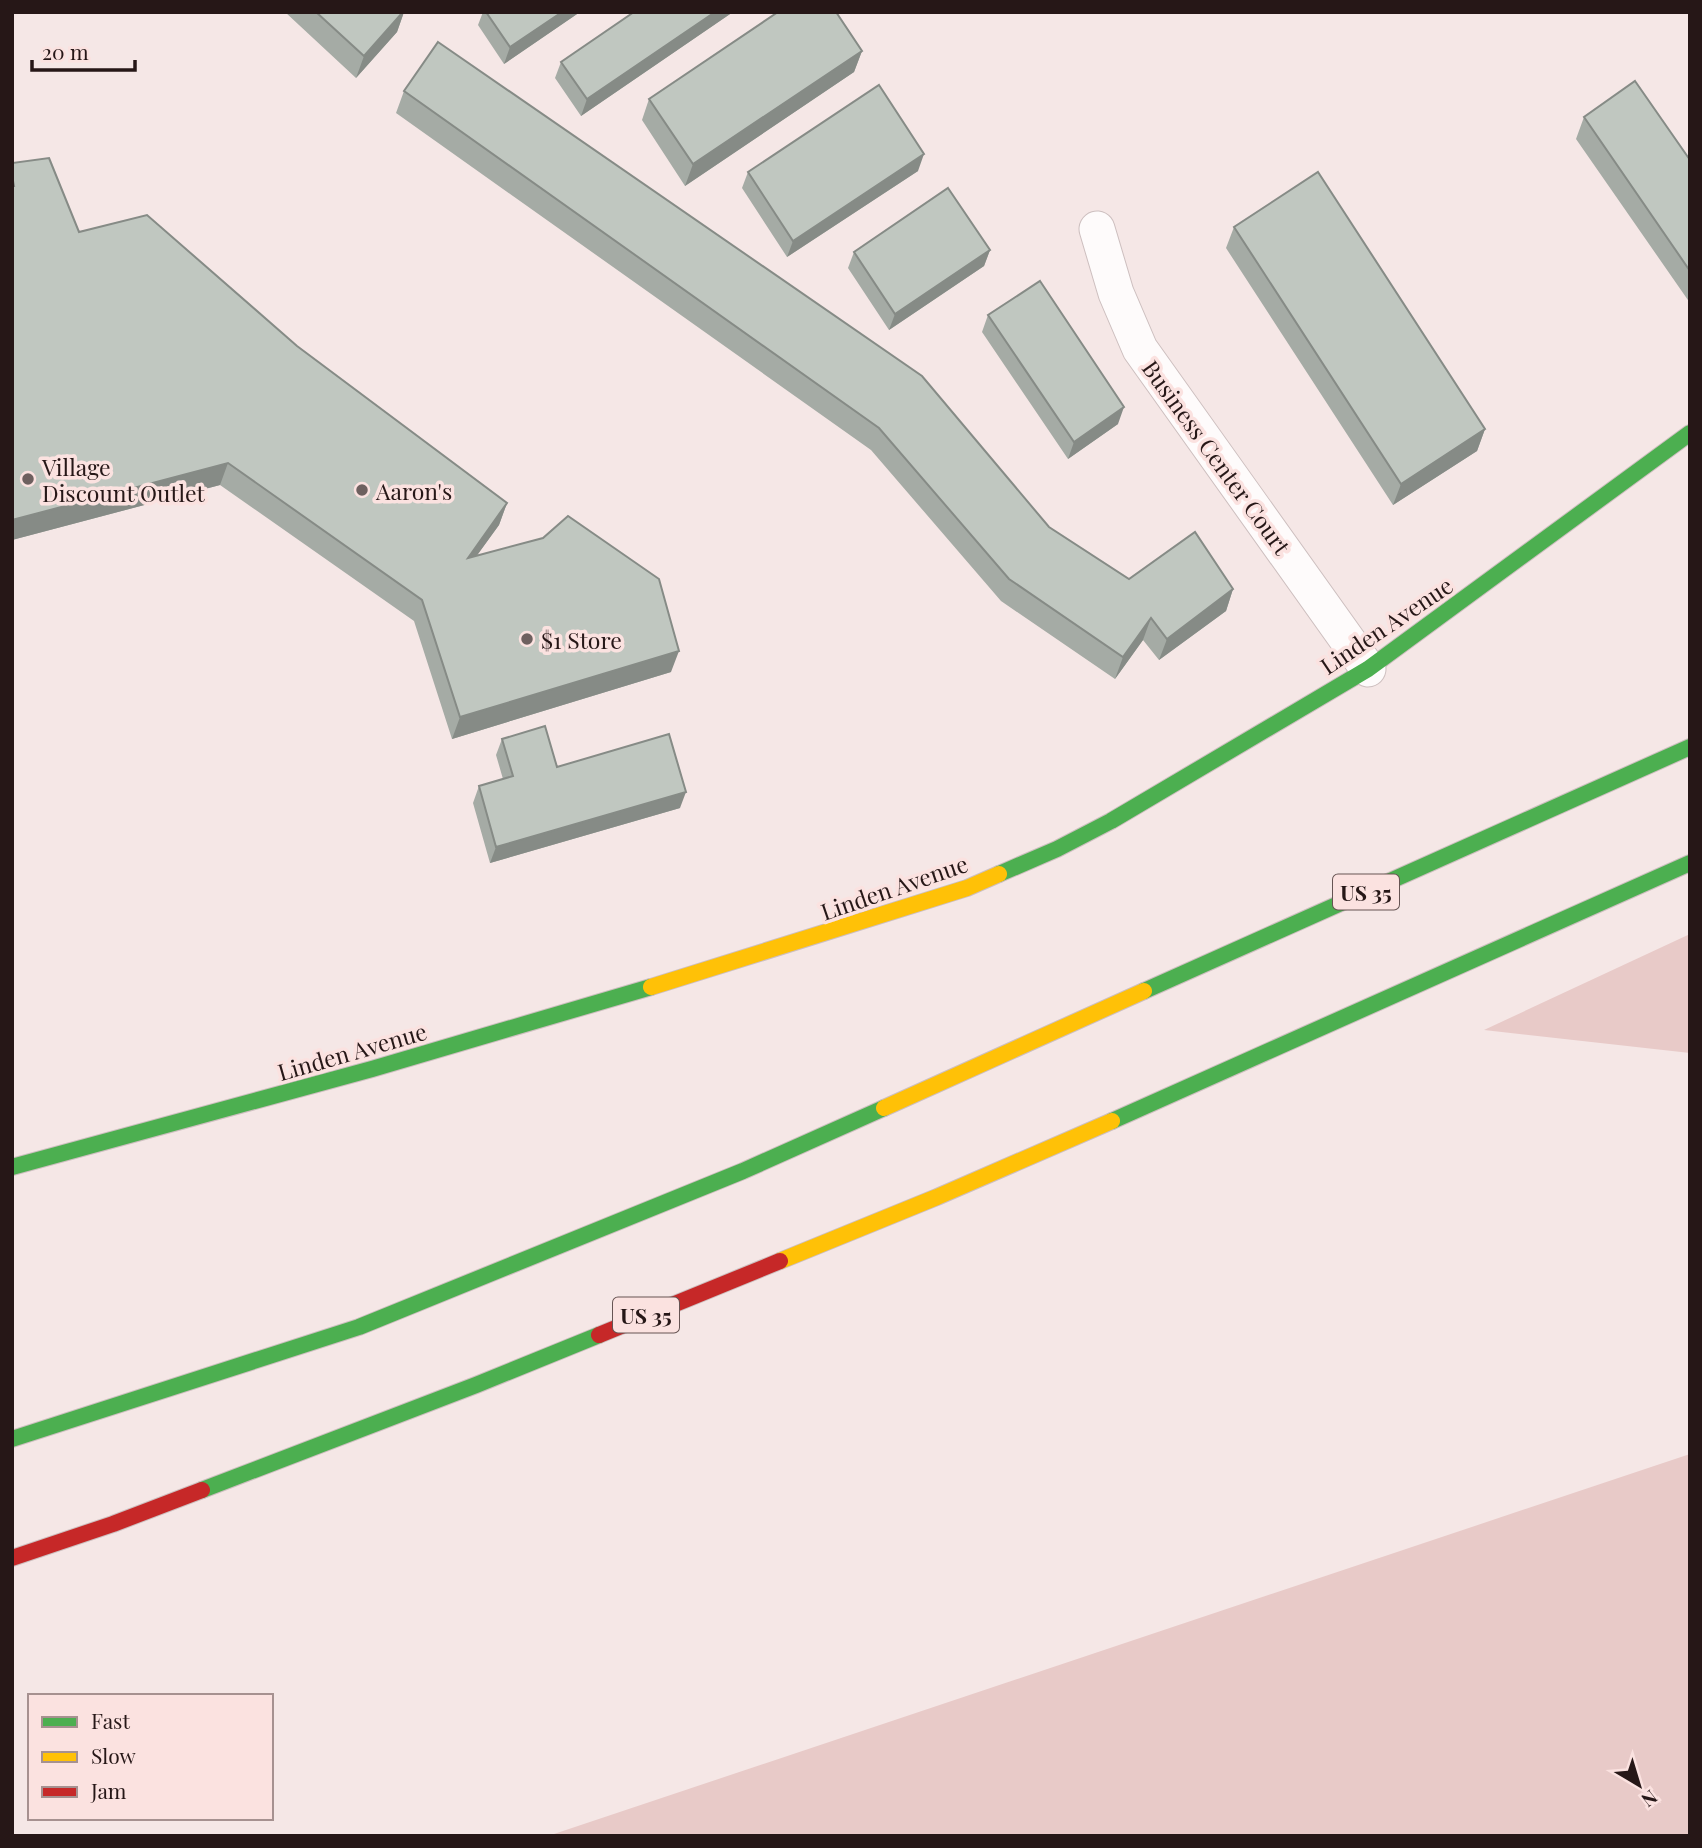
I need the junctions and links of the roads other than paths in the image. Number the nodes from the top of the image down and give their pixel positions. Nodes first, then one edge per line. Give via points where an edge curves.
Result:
1 (1097, 229) dead end
2 (1690, 433) edge
3 (1368, 669) junction
4 (1690, 747) edge
5 (1690, 863) edge
6 (12, 1167) edge
7 (12, 1438) edge
8 (113, 1524) junction
9 (12, 1558) edge
10 (12, 1566) edge

1 - 3 street, Business Center Court via 1116,293 1140,349
2 - 3 main road, Linden Avenue
3 - 6 main road, Linden Avenue via 1111,821 967,888 764,955 461,1044
4 - 7 main road, US 35 via 743,1171 359,1327
5 - 8 main road, US 35 via 937,1197 476,1385
8 - 9 main road, US 35
8 - 10 main road

